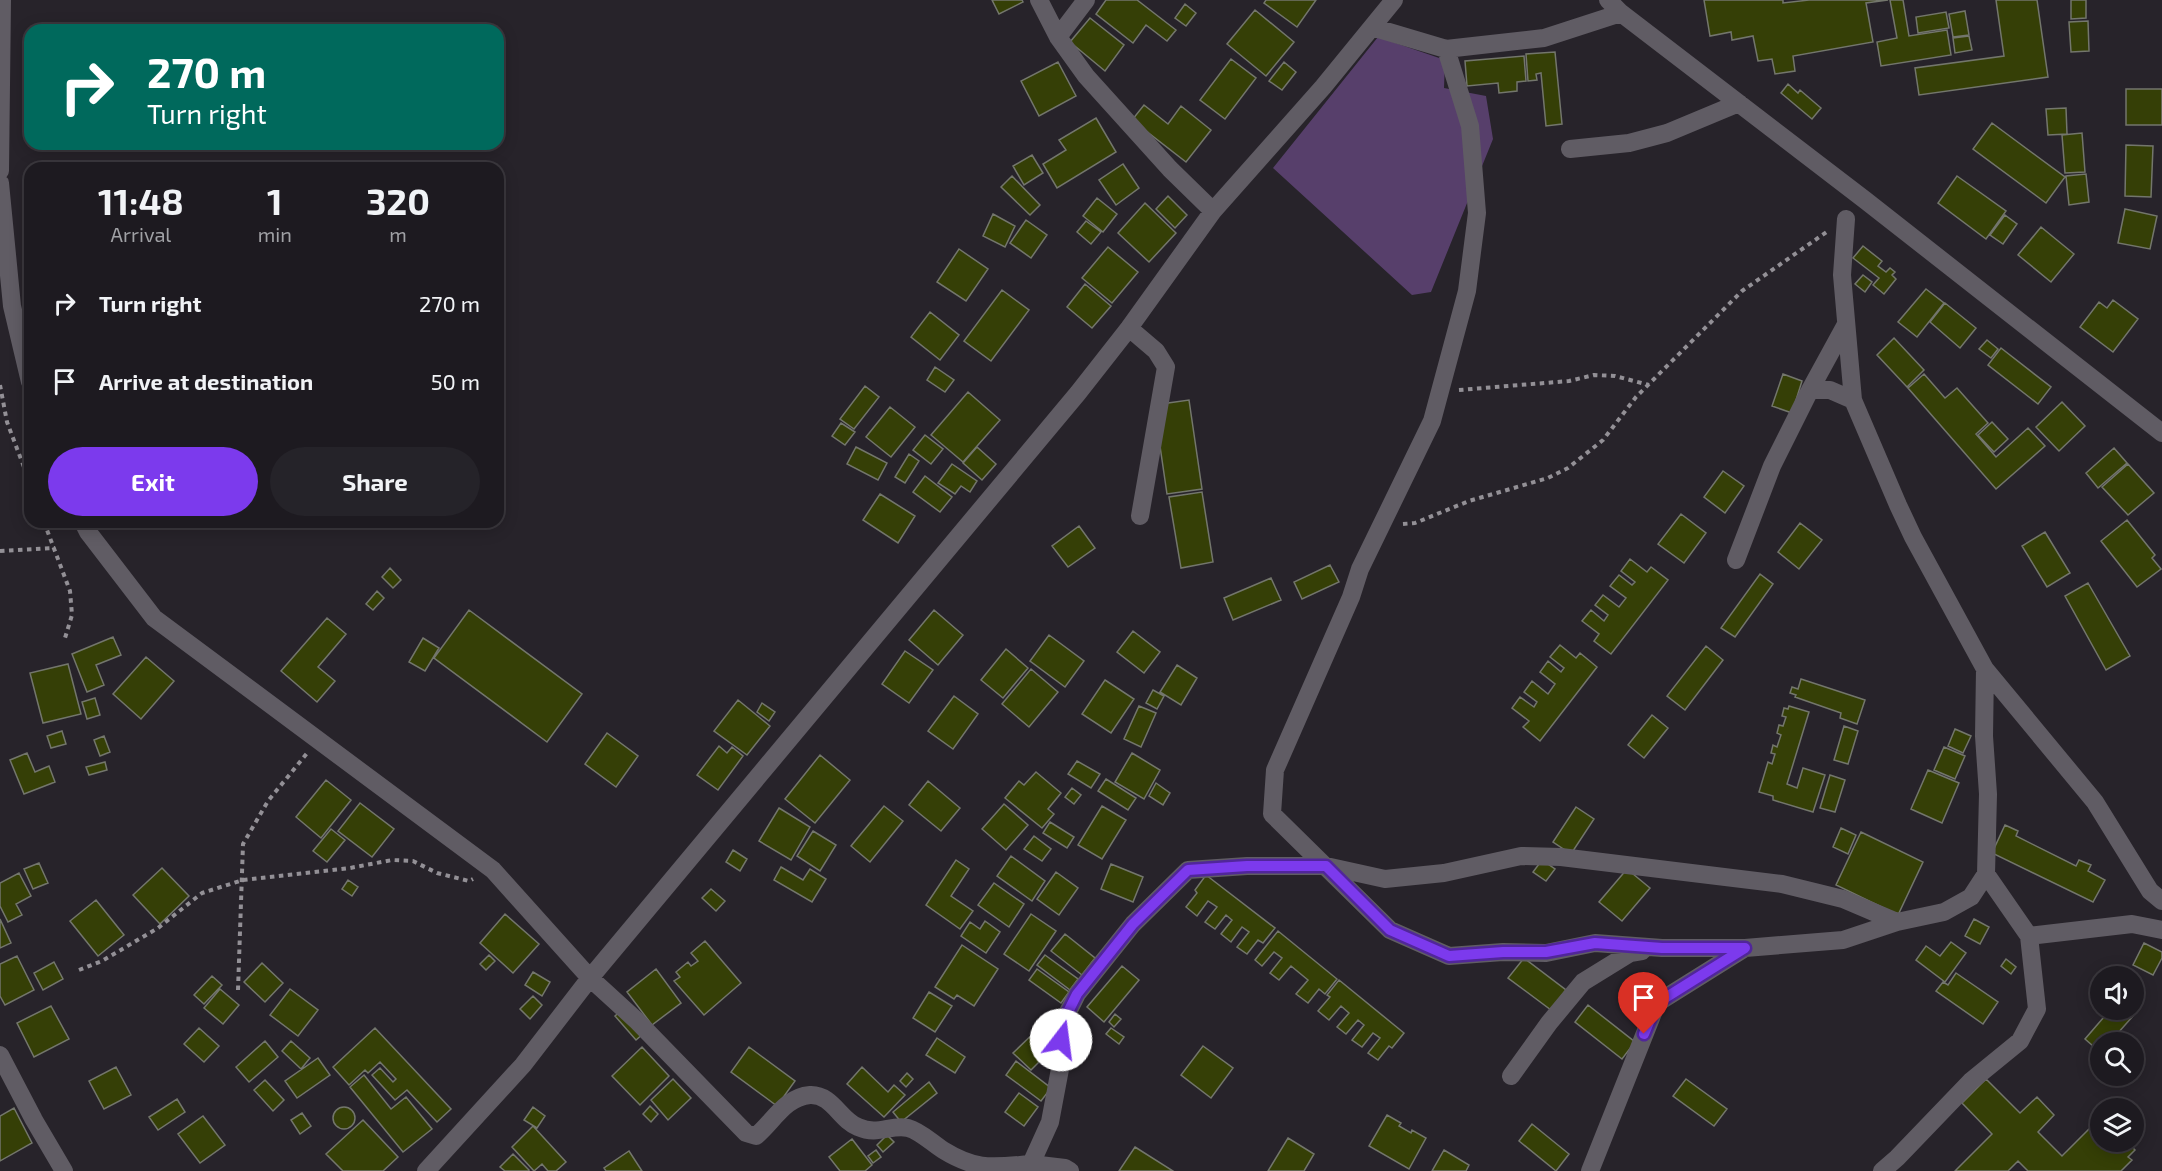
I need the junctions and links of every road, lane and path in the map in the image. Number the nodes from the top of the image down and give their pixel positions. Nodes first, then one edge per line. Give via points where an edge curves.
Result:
1 (2, 0) edge
2 (1039, 0) edge
3 (1086, 0) edge
4 (1394, 0) edge
5 (1608, 0) edge
6 (1621, 13) junction
7 (1372, 27) junction
8 (1058, 37) junction
9 (1446, 49) junction
10 (1739, 104) junction
11 (1570, 149) dead end
12 (0, 171) edge
13 (0, 183) edge
14 (1213, 211) junction
15 (1846, 219) joint
16 (6, 310) edge
17 (1845, 326) junction
18 (1129, 328) junction
19 (24, 364) edge
20 (0, 385) edge
21 (1649, 385) junction
22 (1810, 390) junction
23 (1440, 391) junction
24 (1854, 400) junction
25 (2162, 433) edge
26 (24, 467) edge
27 (1140, 516) dead end
28 (1385, 518) junction
29 (47, 528) edge
30 (86, 528) edge
31 (55, 548) junction
32 (0, 551) edge
33 (1736, 560) dead end
34 (65, 638) dead end
35 (1985, 669) junction
36 (318, 740) junction
37 (1326, 866) junction
38 (493, 870) junction
39 (1986, 874) junction
40 (243, 880) junction
41 (2162, 901) edge
42 (1898, 922) junction
43 (2162, 930) edge
44 (2029, 936) junction
45 (1662, 948) junction
46 (1745, 948) junction
47 (79, 970) dead end
48 (590, 978) junction
49 (238, 990) dead end
50 (0, 1055) edge
51 (1511, 1076) dead end
52 (1031, 1164) junction
53 (64, 1171) edge
54 (426, 1171) edge
55 (1070, 1171) edge
56 (1590, 1171) edge
57 (1882, 1171) edge

1 - 12 street
2 - 8 street
3 - 8 street
4 - 7 street
5 - 6 street
6 - 9 street via 1544,38
6 - 10 street
7 - 9 street
7 - 14 street
8 - 14 street via 1121,116
9 - 23 street via 1470,126 1478,213 1467,291
10 - 11 street via 1667,133 1629,143
10 - 25 street
13 - 16 street
14 - 18 street
15 - 17 street via 1842,275
15 - 21 path via 1742,291
16 - 19 street
17 - 22 street
17 - 24 street
18 - 27 street via 1156,351 1166,367
18 - 48 street
20 - 26 path via 7,422
21 - 23 path via 1594,375 1569,381
21 - 28 path via 1603,440 1568,468 1415,523 1399,524
22 - 24 street via 1830,390
22 - 33 street via 1772,466
23 - 28 street via 1432,421
24 - 35 street via 1913,537
28 - 37 street via 1275,770 1272,814
29 - 31 path
30 - 36 street via 154,618
31 - 32 path
31 - 34 path via 71,599 72,615
35 - 39 street
35 - 41 street via 2095,802 2150,891
36 - 38 street
36 - 40 path via 268,801 243,844
37 - 42 street via 1385,879 1444,873 1521,856 1561,857 1782,884 1844,899
37 - 45 street via 1390,930 1449,956 1546,952 1595,943
37 - 52 street via 1188,870 1133,924 1077,994 1060,1028 1060,1069 1050,1122
38 - 40 path via 469,881 413,861 392,860
38 - 48 street
39 - 42 street via 1971,897 1944,912
39 - 44 street
40 - 47 path via 202,893 158,928
40 - 49 path
42 - 46 street via 1844,940
43 - 44 street via 2132,924
44 - 57 street via 2037,1009 2020,1041 1971,1081
45 - 46 street
45 - 51 street via 1630,953 1583,982
46 - 56 street via 1657,1003
48 - 52 street via 746,1133 756,1136 782,1109 811,1095 826,1099 855,1126 870,1132 906,1128 963,1162 984,1168
48 - 54 street via 523,1065
50 - 53 street
52 - 55 street

